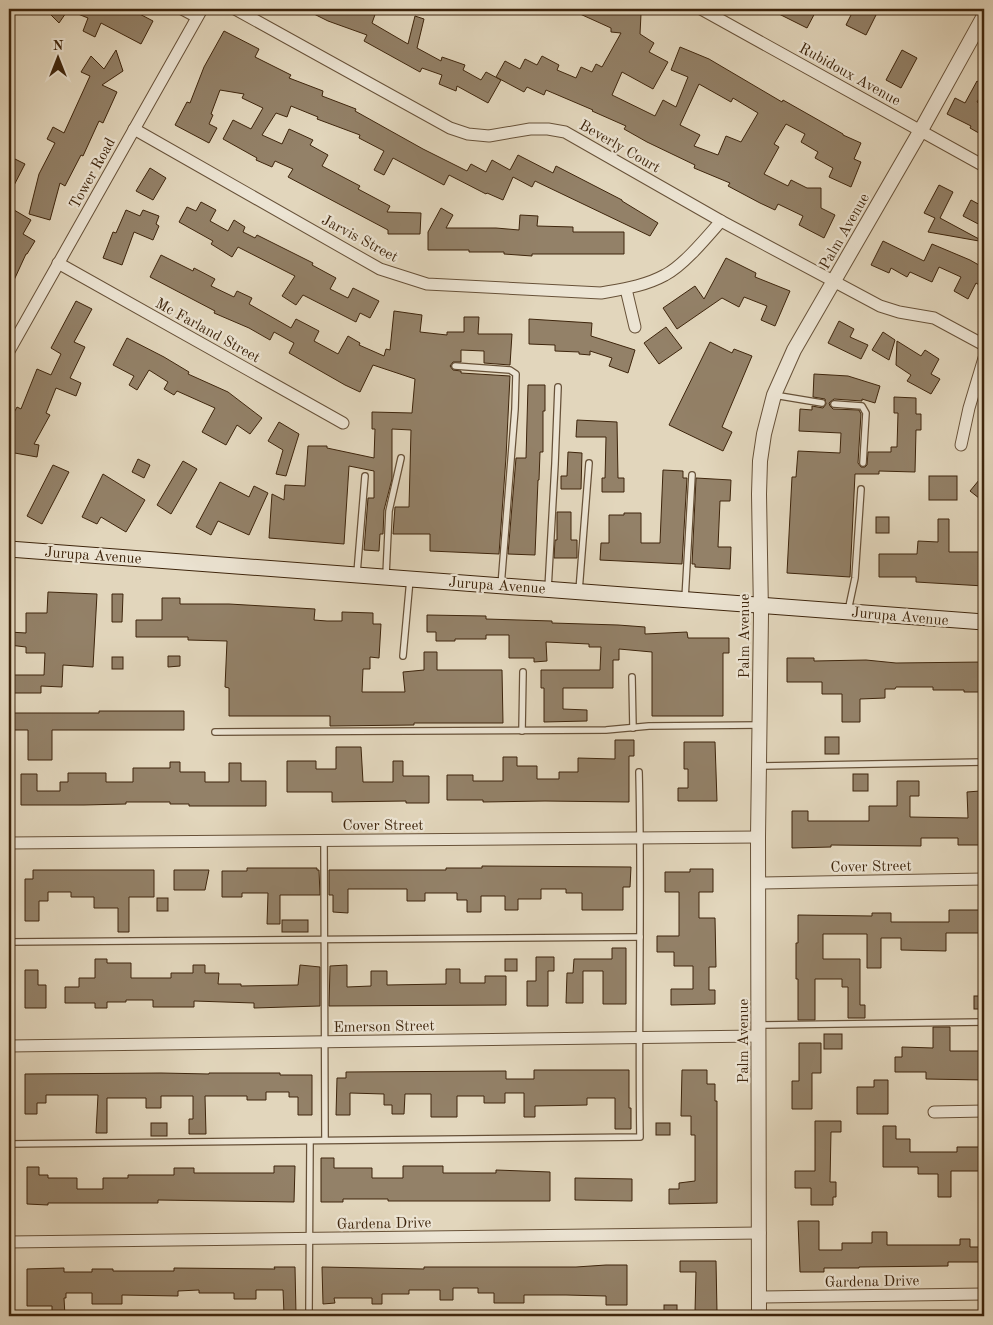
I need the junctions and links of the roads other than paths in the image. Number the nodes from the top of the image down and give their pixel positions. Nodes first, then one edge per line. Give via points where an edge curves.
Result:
1 (182, 9) edge
2 (235, 9) edge
3 (701, 9) edge
4 (199, 13) edge
5 (984, 16) edge
6 (134, 128) junction
7 (921, 130) junction
8 (984, 166) edge
9 (721, 221) junction
10 (58, 263) junction
11 (834, 281) junction
12 (626, 289) junction
13 (636, 327) dead end
14 (984, 345) edge
15 (9, 352) edge
16 (984, 358) edge
17 (455, 366) dead end
18 (558, 387) dead end
19 (774, 396) junction
20 (822, 403) dead end
21 (834, 404) dead end
22 (343, 423) dead end
23 (961, 444) dead end
24 (401, 458) dead end
25 (589, 463) dead end
26 (863, 463) dead end
27 (692, 475) dead end
28 (365, 476) dead end
29 (860, 488) dead end
30 (9, 549) edge
31 (356, 575) junction
32 (386, 577) junction
33 (410, 579) junction
34 (501, 586) junction
35 (548, 589) junction
36 (579, 592) junction
37 (685, 599) junction
38 (760, 604) junction
39 (848, 612) junction
40 (984, 622) edge
41 (403, 656) dead end
42 (523, 672) dead end
43 (632, 677) dead end
44 (760, 725) junction
45 (633, 728) junction
46 (522, 731) junction
47 (215, 732) dead end
48 (984, 762) edge
49 (759, 766) junction
50 (640, 772) dead end
51 (758, 837) junction
52 (641, 838) junction
53 (324, 841) junction
54 (9, 844) edge
55 (984, 879) edge
56 (759, 883) junction
57 (640, 937) junction
58 (323, 939) junction
59 (9, 942) edge
60 (984, 1022) edge
61 (759, 1031) junction
62 (639, 1038) junction
63 (325, 1042) junction
64 (9, 1046) edge
65 (984, 1111) edge
66 (934, 1112) dead end
67 (310, 1140) junction
68 (325, 1140) junction
69 (9, 1144) edge
70 (760, 1233) junction
71 (309, 1238) junction
72 (9, 1242) edge
73 (984, 1294) edge
74 (759, 1298) junction
75 (309, 1310) dead end
76 (760, 1315) edge

1 - 4 street
2 - 9 street, Beverly Court via 450,128 489,136 530,129 565,132
3 - 7 street, Rubidoux Avenue
4 - 6 street, Tower Road
5 - 7 street, Palm Avenue
6 - 10 street, Tower Road
6 - 12 street, Jarvis Street via 380,269 427,284 601,293
7 - 8 street, Rubidoux Avenue
7 - 11 street, Palm Avenue
9 - 11 street, Beverly Court
9 - 12 street, Jarvis Street via 667,274
10 - 15 street, Tower Road
10 - 22 street, Mc Farland Street
11 - 14 street, Beverly Court via 880,306 934,318
11 - 19 street, Palm Avenue via 794,350
12 - 13 street
16 - 23 street
17 - 34 lane via 510,370 516,374
18 - 35 lane
19 - 20 lane
19 - 38 street, Palm Avenue via 760,461
21 - 26 lane via 862,406 866,413
24 - 32 lane via 389,511
25 - 36 lane
27 - 37 lane
28 - 31 lane
29 - 39 lane via 855,578
30 - 31 main road, Jurupa Avenue
31 - 32 main road, Jurupa Avenue
32 - 33 main road, Jurupa Avenue
33 - 34 main road, Jurupa Avenue
33 - 41 lane
34 - 35 main road, Jurupa Avenue
35 - 36 main road, Jurupa Avenue
36 - 37 main road, Jurupa Avenue
37 - 38 main road, Jurupa Avenue
38 - 39 main road, Jurupa Avenue
38 - 44 street, Palm Avenue
39 - 40 main road, Jurupa Avenue
42 - 46 lane
43 - 45 lane
44 - 45 lane
44 - 49 street, Palm Avenue
45 - 46 lane
46 - 47 lane
48 - 49 lane
49 - 51 street, Palm Avenue
50 - 52 lane
51 - 52 street, Cover Street
51 - 56 street, Palm Avenue
52 - 53 street, Cover Street
52 - 57 lane
53 - 54 street, Cover Street
53 - 58 lane
55 - 56 street, Cover Street
56 - 61 street, Palm Avenue
57 - 58 lane
57 - 62 lane
58 - 59 lane
58 - 63 lane
60 - 61 lane
61 - 62 street, Emerson Street
61 - 70 street, Palm Avenue
62 - 63 street, Emerson Street
62 - 68 lane via 640,1137
63 - 64 street, Emerson Street
63 - 68 lane
65 - 66 street
67 - 68 lane
67 - 69 lane
67 - 71 lane
70 - 71 street, Gardena Drive
70 - 74 street, Palm Avenue
71 - 72 street, Gardena Drive
71 - 75 lane
73 - 74 street, Gardena Drive
74 - 76 street, Palm Avenue

